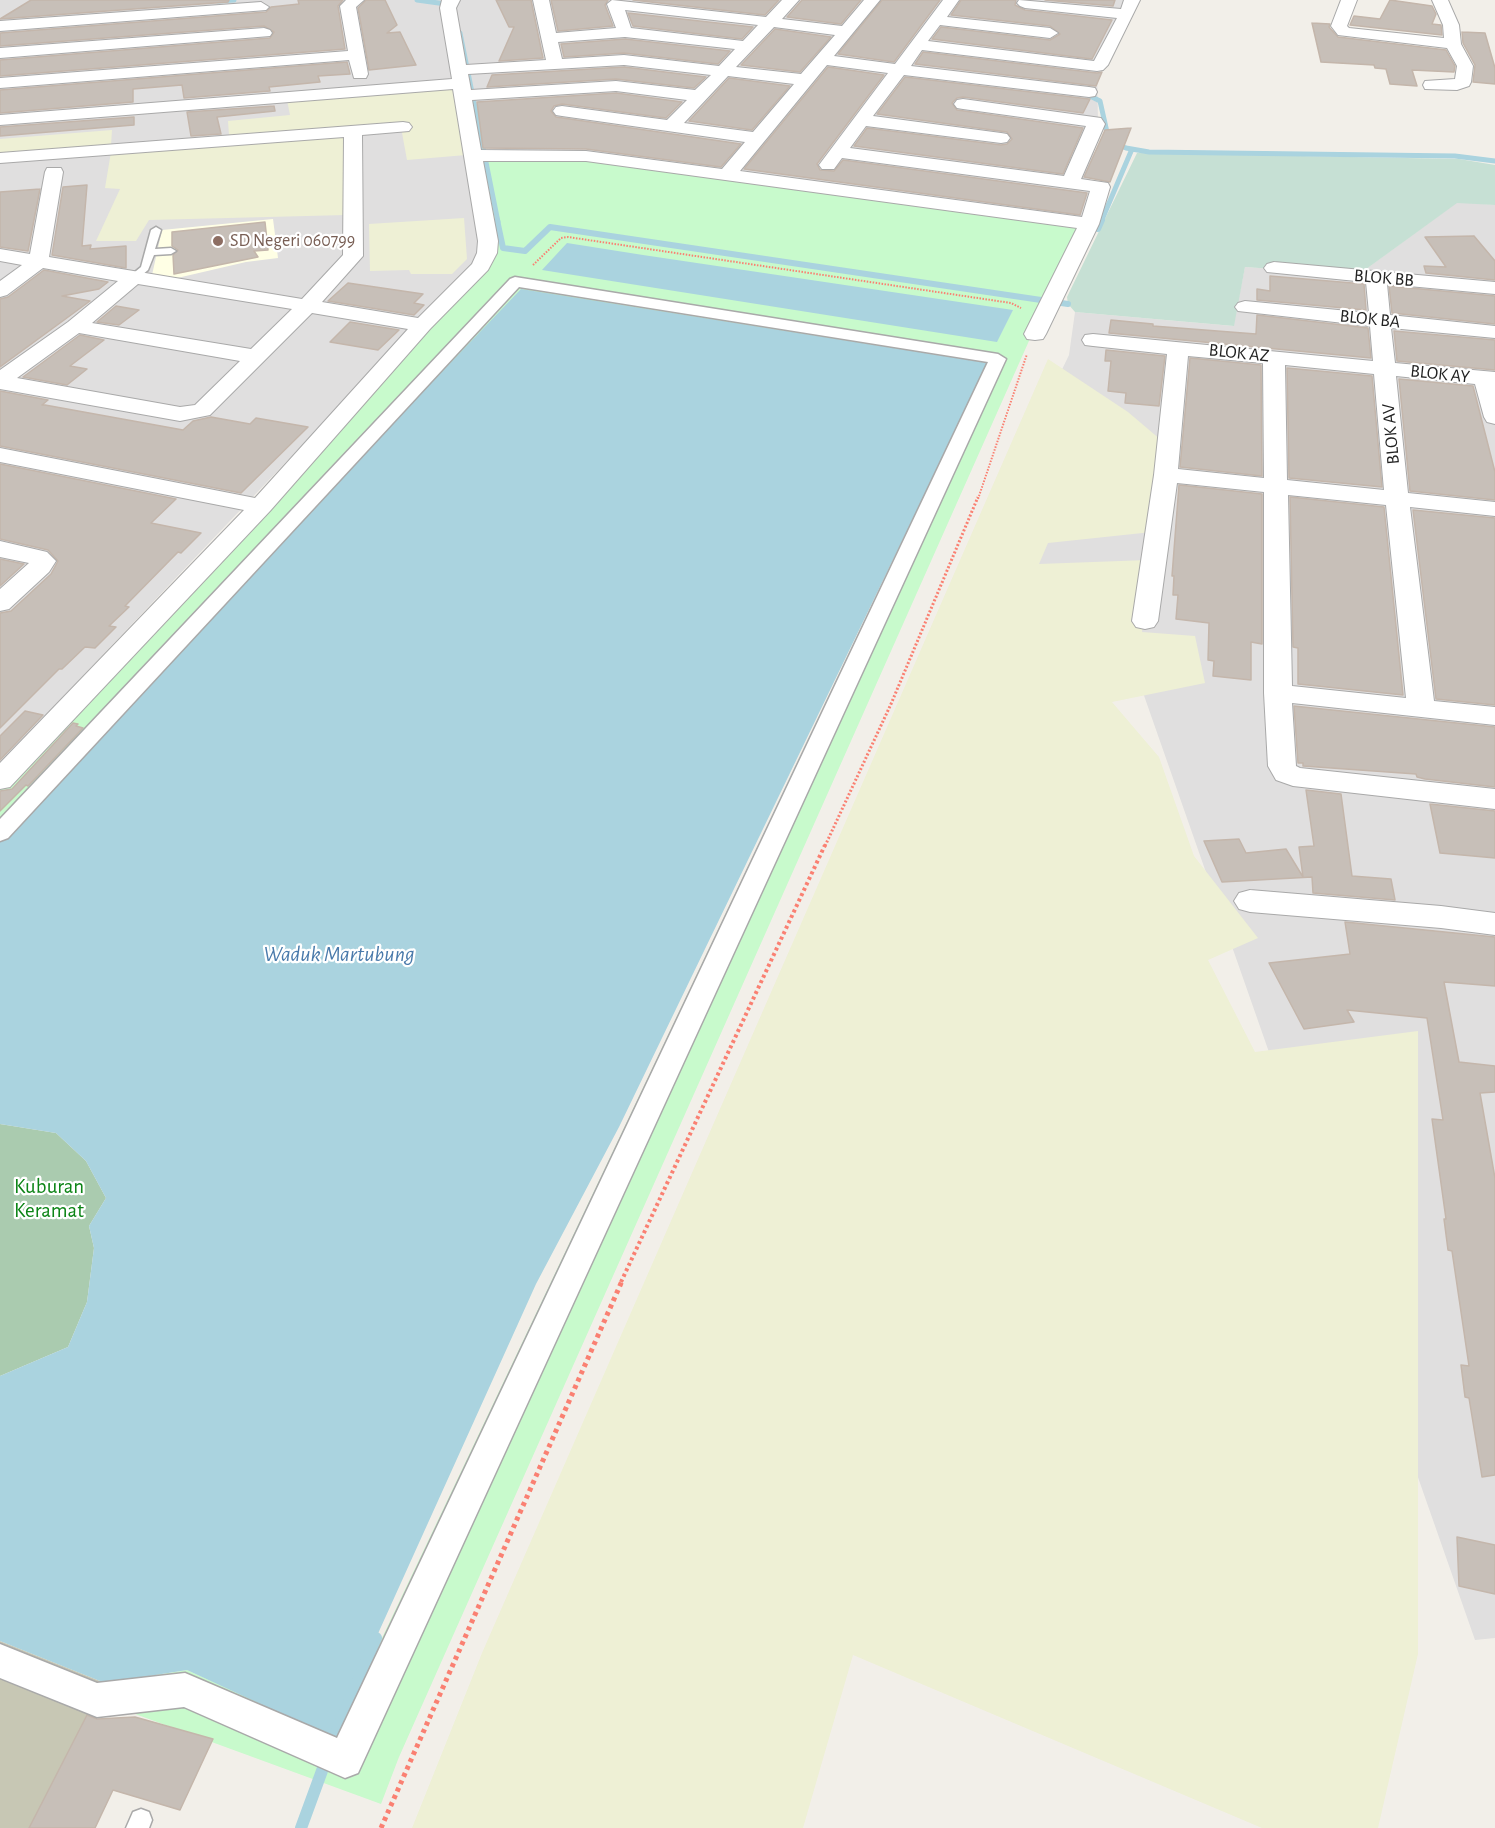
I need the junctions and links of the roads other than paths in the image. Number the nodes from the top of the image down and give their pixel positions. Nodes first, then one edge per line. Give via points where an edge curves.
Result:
1 (356, 0) edge
2 (541, 0) edge
3 (713, 0) edge
4 (791, 0) edge
5 (872, 0) edge
6 (951, 0) edge
7 (1349, 0) edge
8 (1440, 0) edge
9 (1026, 1) edge
10 (618, 2) edge
11 (265, 3) edge
12 (449, 3) edge
13 (648, 4) edge
14 (1066, 7) junction
15 (1130, 7) edge
16 (699, 14) junction
17 (936, 20) junction
18 (771, 21) junction
19 (0, 26) edge
20 (1008, 28) junction
21 (845, 31) junction
22 (625, 32) junction
23 (264, 33) junction
24 (1050, 33) junction
25 (549, 38) junction
26 (1453, 44) junction
27 (917, 45) junction
28 (747, 46) junction
29 (0, 53) edge
30 (356, 55) junction
31 (1034, 59) junction
32 (823, 60) junction
33 (267, 62) junction
34 (555, 64) junction
35 (900, 69) junction
36 (724, 70) junction
37 (980, 79) junction
38 (806, 80) junction
39 (0, 83) edge
40 (466, 83) junction
41 (1431, 85) dead end
42 (364, 90) junction
43 (560, 90) junction
44 (1089, 92) dead end
45 (700, 96) junction
46 (179, 104) junction
47 (963, 104) junction
48 (159, 106) junction
49 (562, 111) junction
50 (1018, 112) junction
51 (0, 120) edge
52 (862, 120) junction
53 (671, 126) junction
54 (403, 127) dead end
55 (353, 131) junction
56 (946, 131) junction
57 (758, 138) junction
58 (1001, 138) junction
59 (178, 143) junction
60 (573, 143) junction
61 (156, 144) junction
62 (838, 152) junction
63 (480, 155) junction
64 (0, 158) edge
65 (981, 170) junction
66 (54, 172) dead end
67 (727, 175) junction
68 (1071, 181) junction
69 (810, 189) junction
70 (1088, 227) junction
71 (156, 230) dead end
72 (171, 251) dead end
73 (152, 252) junction
74 (0, 255) edge
75 (38, 262) junction
76 (1274, 268) dead end
77 (133, 278) junction
78 (1376, 278) junction
79 (1495, 288) edge
80 (0, 291) edge
81 (307, 306) junction
82 (1245, 306) dead end
83 (1381, 321) junction
84 (423, 325) junction
85 (75, 326) junction
86 (1495, 332) edge
87 (1035, 334) road end
88 (1093, 340) dead end
89 (1178, 347) junction
90 (257, 357) junction
91 (1274, 357) junction
92 (1385, 368) junction
93 (1489, 379) edge
94 (0, 381) edge
95 (1495, 417) edge
96 (0, 455) edge
97 (1166, 475) junction
98 (1275, 488) junction
99 (1397, 499) junction
100 (261, 507) junction
101 (1495, 509) edge
102 (0, 549) edge
103 (0, 603) edge
104 (1145, 621) dead end
105 (1278, 693) junction
106 (1420, 709) junction
107 (1495, 716) edge
108 (13, 752) edge
109 (0, 780) edge
110 (1495, 798) edge
111 (0, 832) edge
112 (1250, 901) dead end
113 (1495, 924) edge
114 (0, 1661) edge

1 - 30 street via 348,6
2 - 25 street
3 - 16 street
4 - 18 street
5 - 21 street
6 - 17 street
7 - 26 street via 1339,26 1344,32
8 - 26 street via 1451,25
9 - 14 street
9 - 20 street
10 - 13 street
10 - 22 street
11 - 19 street via 87,12
11 - 23 street
12 - 40 street
13 - 16 street
14 - 15 street
14 - 24 street
15 - 31 street via 1100,65
16 - 18 street
17 - 20 street
17 - 27 street
18 - 21 street
18 - 28 street
20 - 24 street
21 - 32 street
22 - 25 street
22 - 28 street
23 - 29 street
23 - 33 street
24 - 31 street
25 - 34 street
26 - 41 street via 1465,66 1463,82 1457,86
27 - 31 street
27 - 35 street
28 - 36 street
30 - 33 street
30 - 42 street
32 - 35 street
32 - 38 street
33 - 39 street
34 - 36 street via 624,60
34 - 40 street
34 - 43 street
35 - 37 street
35 - 52 street
36 - 38 street
36 - 45 street
37 - 44 street
37 - 47 street
38 - 57 street
40 - 42 street
40 - 43 street
40 - 63 street
42 - 46 street
43 - 45 street via 616,86
43 - 49 street
45 - 53 street
46 - 48 street
46 - 59 street
47 - 50 street
47 - 56 street
48 - 51 street
48 - 61 street
49 - 53 street
49 - 60 street
50 - 58 street
50 - 68 street via 1095,122
52 - 56 street
52 - 62 street
53 - 57 street
54 - 55 street
55 - 59 street
55 - 81 street via 352,256
56 - 58 street
57 - 67 street
58 - 65 street
59 - 61 street
60 - 63 street
60 - 67 street
61 - 64 street
62 - 65 street
62 - 69 street
63 - 84 street via 487,253 481,266
65 - 68 street
66 - 75 street
67 - 69 street
68 - 70 street via 1101,188
69 - 70 street
70 - 87 street
71 - 73 lane
72 - 73 lane
73 - 77 lane via 145,268
74 - 75 street
75 - 77 street
75 - 80 street
76 - 78 street, BLOK BB
77 - 81 street
77 - 85 street
78 - 79 street, BLOK BB
78 - 83 street, BLOK AV
81 - 84 street
81 - 90 street
82 - 83 street, BLOK BA
83 - 86 street, BLOK BA
83 - 92 street, BLOK AV
84 - 100 street
85 - 90 street
85 - 94 street
88 - 89 street, BLOK AZ
89 - 91 street, BLOK AZ
89 - 97 street
90 - 94 street via 202,410 193,413 180,414
91 - 92 street, BLOK AZ
91 - 98 street
92 - 93 street, BLOK AY
92 - 99 street, BLOK AV
93 - 95 street
96 - 100 street
97 - 98 street
97 - 104 street
98 - 99 street
98 - 105 street
99 - 101 street
99 - 106 street, BLOK AV
100 - 108 street
102 - 103 street via 43,561
105 - 106 street
105 - 110 street via 1282,766 1293,777
106 - 107 street
108 - 109 street
111 - 114 street via 515,282 998,359 329,1753 185,1690 97,1700
112 - 113 street

